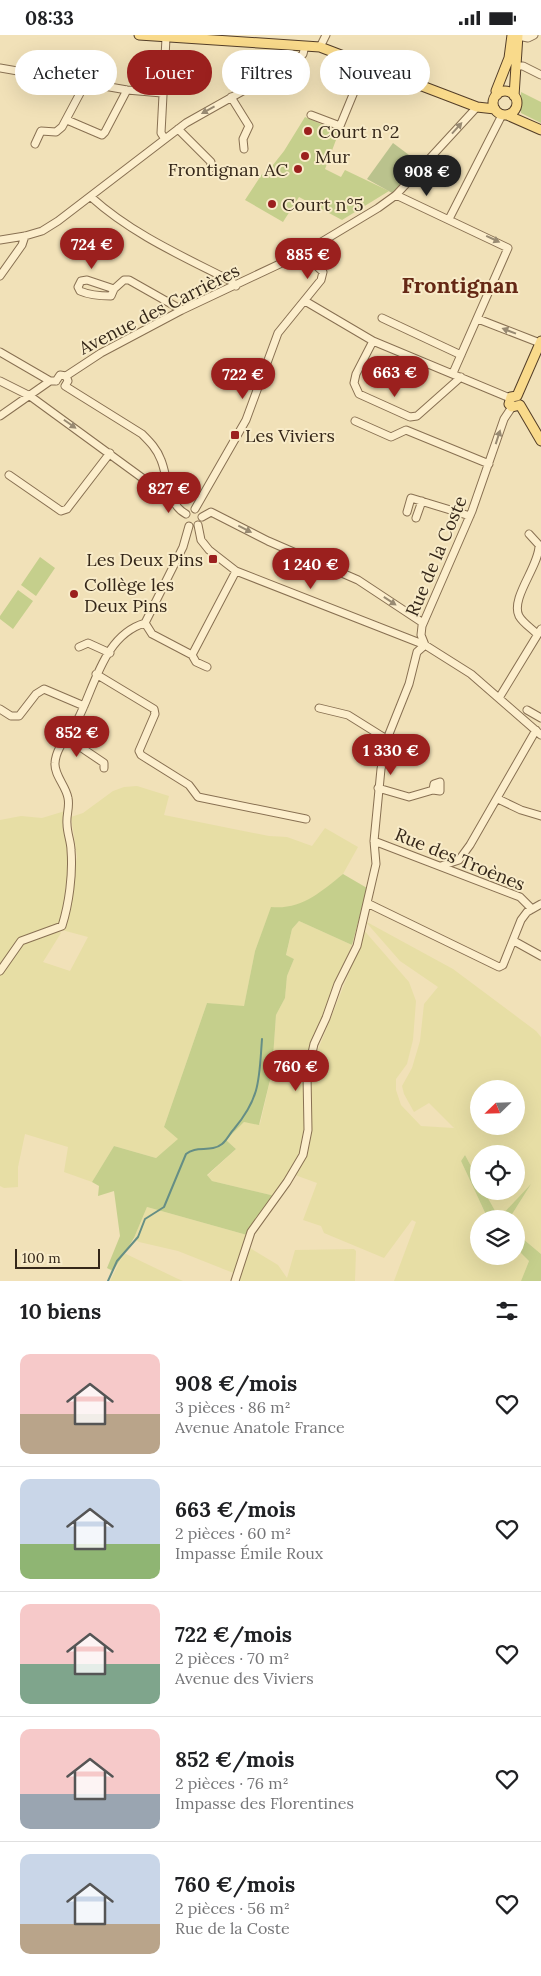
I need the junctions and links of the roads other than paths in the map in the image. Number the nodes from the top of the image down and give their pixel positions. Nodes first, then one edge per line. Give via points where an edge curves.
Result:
1 (140, 35) edge
2 (326, 35) edge
3 (516, 35) edge
4 (534, 35) edge
5 (166, 38) junction
6 (305, 45) junction
7 (320, 47) junction
8 (165, 50) edge
9 (329, 50) edge
10 (516, 66) junction
11 (0, 68) edge
12 (505, 68) junction
13 (15, 70) edge
14 (541, 75) edge
15 (430, 87) edge
16 (117, 88) edge
17 (127, 90) joint
18 (80, 95) edge
19 (162, 95) edge
20 (353, 95) edge
21 (514, 95) junction
22 (231, 97) junction
23 (481, 106) junction
24 (499, 107) junction
25 (516, 108) junction
26 (311, 115) dead end
27 (67, 120) junction
28 (526, 124) junction
29 (178, 129) junction
30 (541, 130) edge
31 (165, 139) junction
32 (35, 144) dead end
33 (244, 149) dead end
34 (207, 171) dead end
35 (396, 195) junction
36 (90, 197) junction
37 (449, 219) junction
38 (25, 236) junction
39 (0, 240) edge
40 (309, 259) dead end
41 (0, 276) edge
42 (236, 286) junction
43 (114, 289) dead end
44 (305, 301) junction
45 (182, 310) junction
46 (382, 318) dead end
47 (478, 319) junction
48 (372, 341) junction
49 (541, 342) edge
50 (0, 352) edge
51 (461, 355) junction
52 (453, 373) junction
53 (66, 376) junction
54 (461, 377) junction
55 (0, 381) edge
56 (53, 381) junction
57 (65, 386) junction
58 (30, 396) junction
59 (515, 402) junction
60 (0, 416) edge
61 (356, 421) dead end
62 (541, 441) edge
63 (110, 453) junction
64 (488, 464) junction
65 (9, 475) dead end
66 (171, 496) junction
67 (422, 501) junction
68 (195, 509) junction
69 (407, 512) dead end
70 (186, 514) junction
71 (470, 516) junction
72 (202, 517) junction
73 (416, 518) dead end
74 (189, 525) junction
75 (198, 525) junction
76 (529, 534) dead end
77 (236, 571) junction
78 (145, 623) junction
79 (423, 623) junction
80 (539, 631) edge
81 (425, 645) junction
82 (79, 647) dead end
83 (110, 653) junction
84 (192, 655) junction
85 (207, 667) dead end
86 (96, 674) junction
87 (499, 697) junction
88 (84, 707) junction
89 (319, 708) dead end
90 (0, 709) edge
91 (528, 710) dead end
92 (541, 718) edge
93 (538, 733) edge
94 (67, 738) junction
95 (388, 741) junction
96 (104, 767) dead end
97 (378, 788) junction
98 (433, 790) dead end
99 (498, 799) junction
100 (541, 816) edge
101 (306, 819) dead end
102 (374, 841) junction
103 (455, 862) junction
104 (441, 866) junction
105 (454, 872) junction
106 (367, 903) junction
107 (541, 904) edge
108 (532, 909) junction
109 (514, 941) junction
110 (541, 956) edge
111 (0, 971) edge
112 (235, 1281) edge

1 - 5 main road
2 - 7 street
3 - 4 street via 528,38
3 - 10 main road
3 - 12 main road
5 - 6 main road
5 - 8 street
6 - 7 main road
6 - 22 street via 303,54 296,61
7 - 9 main road
10 - 12 main road
10 - 14 street
10 - 21 main road
11 - 13 street
12 - 24 main road
15 - 23 main road
16 - 17 street
17 - 27 street via 102,135
18 - 27 street
19 - 31 street via 161,133
20 - 26 street via 340,125
21 - 24 main road via 507,92
21 - 25 main road
22 -> 29 street
22 - 33 street via 249,126 243,139
23 - 24 main road
35 -> 23 street, Avenue des Carrières
24 - 25 main road
24 - 28 main road
24 - 37 street
25 - 28 main road
27 - 32 street via 56,132 41,131
28 - 30 main road
29 - 31 street
29 - 34 street via 211,161 211,168
31 - 36 street
35 - 37 street
35 - 42 street, Avenue des Carrières via 332,237
36 - 38 street via 50,226
36 - 42 street via 141,234
37 -> 47 street via 508,248
38 - 39 street
38 - 41 street
40 - 44 street via 323,271 321,280
42 - 45 street, Avenue des Carrières
43 - 45 street via 128,280
44 - 48 street
44 - 68 street via 278,333 246,420
45 - 53 street, Avenue des Carrières via 101,353
46 - 51 street
49 -> 47 street
47 - 51 street
48 - 52 street
48 - 54 street via 356,374 354,383 359,394 410,417 417,416
49 - 59 main road
50 - 56 street
51 - 52 street
52 - 54 street
53 - 56 street, Avenue des Carrières via 58,376
53 - 57 street
54 - 59 street
55 - 58 street
56 - 57 street
56 - 58 street
57 - 66 street via 150,442 162,461
58 - 60 street
58 -> 63 street
59 - 62 main road
64 -> 59 street, Rue de la Coste via 504,419
61 - 64 street via 391,437 406,430
63 - 65 street via 67,509 61,511
63 - 66 street
64 - 71 street, Rue de la Coste
66 - 70 street
67 - 69 street via 411,498
67 - 71 street
67 - 73 street
68 - 70 street
68 - 72 street
70 - 74 street
71 - 79 street, Rue de la Coste
72 - 75 street
72 -> 79 street via 211,512 358,580
74 - 75 street
74 - 78 street via 183,547
75 - 77 street via 209,550
76 - 80 street via 539,545 540,552 523,587 518,611 520,618
77 - 81 street
77 - 84 street
78 - 83 street via 132,626
78 - 84 street via 152,634
79 - 81 street, Rue de la Coste via 421,635
80 - 87 street
81 - 87 street via 471,674
81 - 95 street, Rue de la Coste via 417,652
82 - 83 street via 88,643
83 - 86 street
84 - 85 street
86 - 88 street
86 - 101 street via 154,709 155,714 139,751 189,785 198,797
87 - 93 street
88 - 90 street via 44,689 19,716 11,716
88 - 94 street
89 - 95 street via 348,715
91 - 92 street
93 - 99 street
94 - 96 street via 104,763
94 - 111 street via 57,754 55,766 66,791 69,808 66,823 71,849 62,926 21,941
95 - 97 street, Rue de la Coste
97 - 98 street via 409,797
97 - 102 street, Rue de la Coste
99 - 100 street
99 - 103 street via 460,860
102 - 104 street, Rue des Troènes
102 - 106 street, Rue de la Coste via 376,864
103 - 104 street
103 - 105 street
104 - 105 street, Rue des Troènes
105 - 108 street, Rue des Troènes via 520,897
106 - 109 street via 499,967 504,965
106 - 112 street, Rue de la Coste via 357,946 314,1044 307,1075 308,1130 303,1155 254,1227
107 - 108 street
108 - 109 street via 521,920
109 - 110 street

